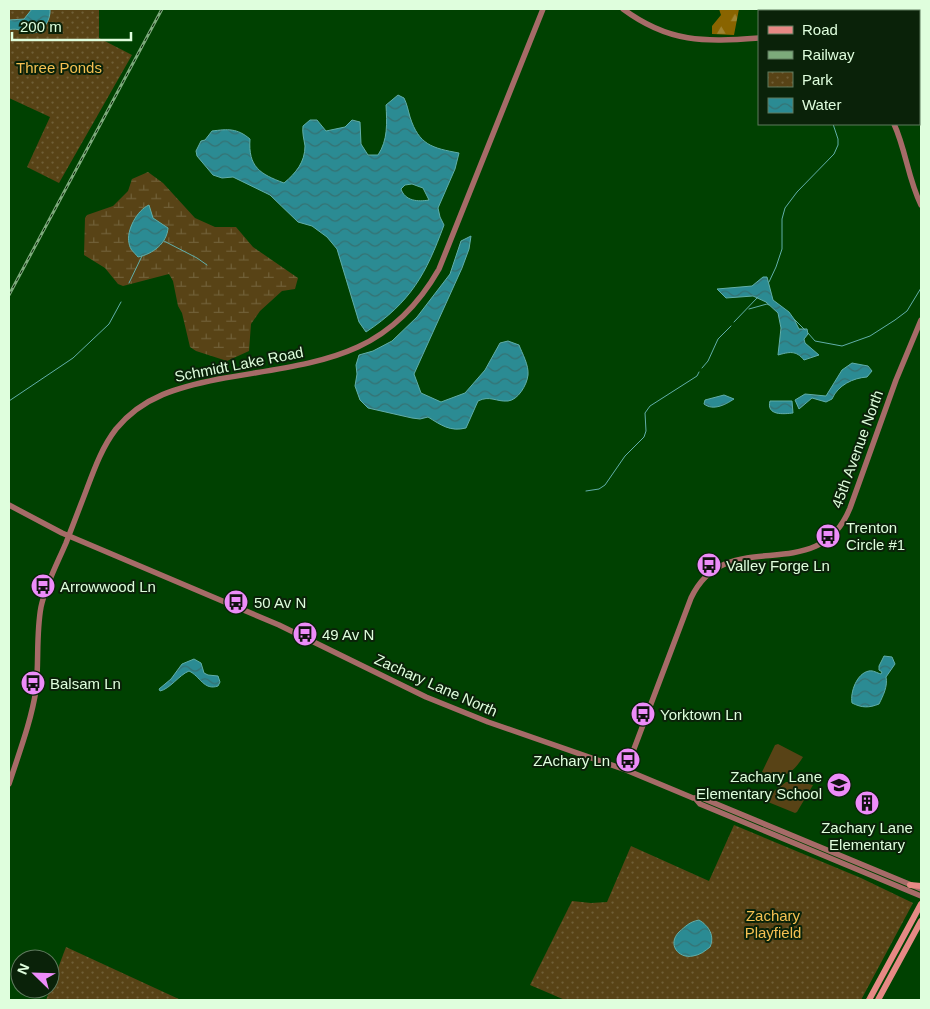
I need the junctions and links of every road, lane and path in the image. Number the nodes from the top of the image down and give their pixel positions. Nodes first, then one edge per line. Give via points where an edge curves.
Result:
1 (544, 9) edge
2 (623, 9) edge
3 (758, 38) edge
4 (894, 125) edge
5 (921, 205) edge
6 (921, 320) edge
7 (9, 506) edge
8 (69, 536) junction
9 (626, 770) junction
10 (9, 784) edge
11 (695, 798) junction
12 (910, 885) joint
13 (921, 887) edge
14 (921, 896) edge
15 (921, 904) edge
16 (921, 921) edge
17 (921, 928) edge
18 (901, 957) junction
19 (868, 1000) edge
20 (878, 1000) edge

1 - 8 street, Schmidt Lake Road via 445,256 414,305 384,332 346,353 191,384 149,400 126,418 107,442
2 - 3 street via 661,31 692,39
4 - 5 street
6 - 9 street, 45th Avenue North via 845,519 822,543 784,554 730,561 716,567 701,580 691,598
7 - 8 street, Zachary Lane North
8 - 9 street, Zachary Lane North via 279,625 426,697 495,725
8 - 10 street, Schmidt Lake Road via 43,602 34,701
9 - 11 street, Zachary Lane North
11 - 12 street, Zachary Lane North via 702,798
11 - 14 street, Zachary Lane North via 700,804
12 - 13 main road
15 - 19 main road
16 - 18 main road
17 - 18 main road via 908,953
18 - 20 main road

